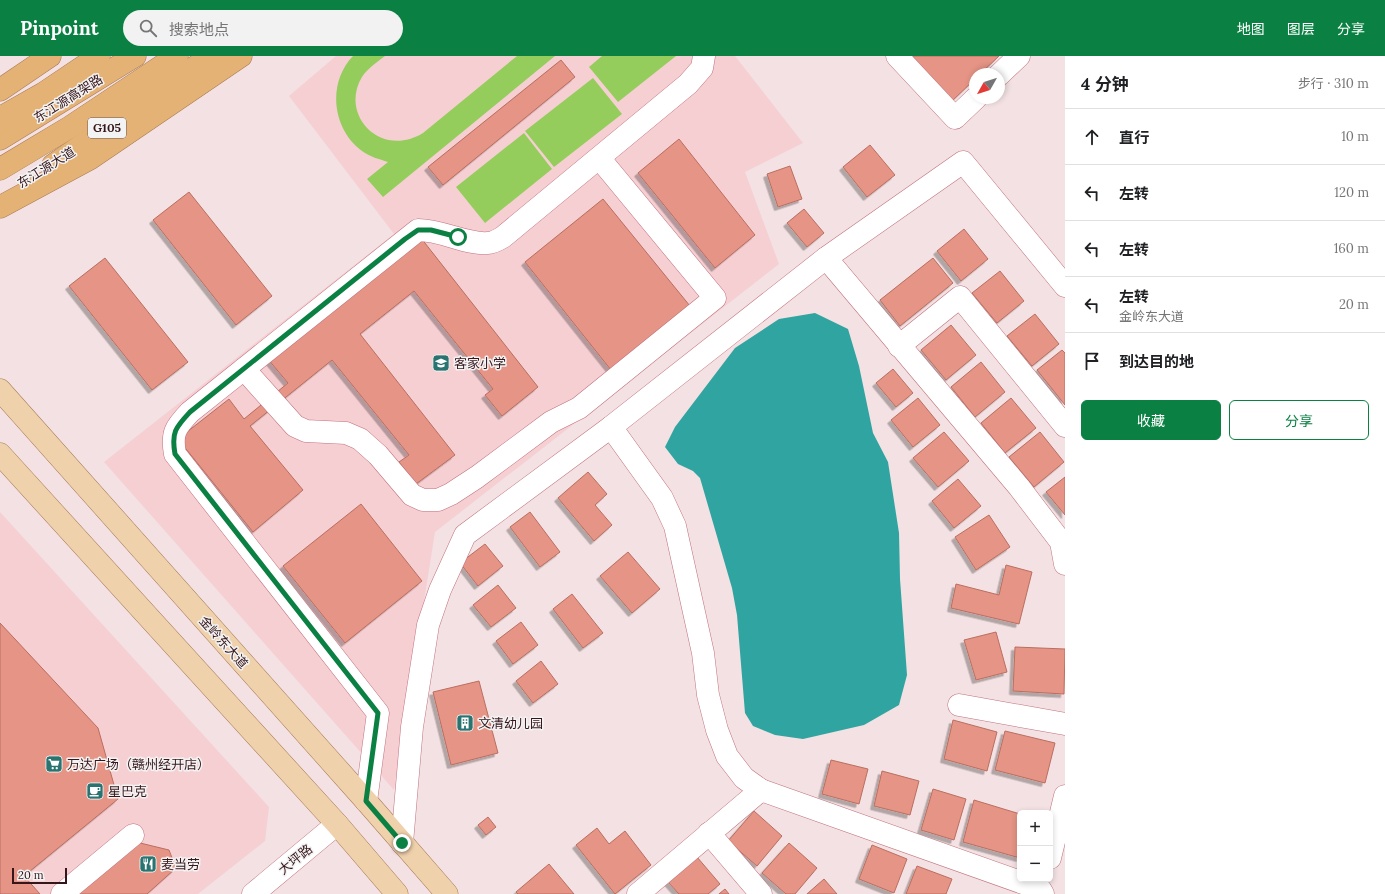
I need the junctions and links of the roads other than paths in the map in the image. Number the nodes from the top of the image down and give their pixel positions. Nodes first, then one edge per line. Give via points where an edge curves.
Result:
1 (50, 56) edge
2 (99, 56) edge
3 (135, 56) edge
4 (177, 56) edge
5 (211, 56) edge
6 (241, 56) edge
7 (704, 56) edge
8 (897, 56) edge
9 (1019, 56) edge
10 (1005, 69) edge
11 (0, 90) edge
12 (970, 104) edge
13 (0, 118) edge
14 (0, 139) edge
15 (600, 159) junction
16 (0, 169) edge
17 (0, 196) edge
18 (0, 207) edge
19 (826, 258) junction
20 (1065, 286) edge
21 (899, 346) junction
22 (244, 368) junction
23 (0, 390) edge
24 (1065, 426) edge
25 (611, 428) junction
26 (0, 454) edge
27 (1065, 564) edge
28 (959, 704) dead end
29 (1065, 724) edge
30 (761, 790) junction
31 (1065, 796) edge
32 (366, 801) junction
33 (337, 824) junction
34 (709, 834) junction
35 (133, 835) dead end
36 (402, 843) junction
37 (1053, 846) edge
38 (1053, 859) edge
39 (1065, 863) edge
40 (1042, 887) edge
41 (62, 894) edge
42 (253, 894) edge
43 (397, 894) edge
44 (447, 894) edge
45 (638, 894) edge
46 (761, 894) edge

1 - 11 highway
2 - 13 highway via 44,93
3 - 14 highway, 东江源高架路
4 - 16 highway, 东江源高架路 via 70,127
5 - 17 highway, 东江源大道 / G105 via 43,171
6 - 18 highway via 91,158
7 - 15 street via 702,68 688,84
8 - 12 street via 955,118
9 - 10 street
15 - 22 street via 503,237 490,244 431,230 418,230
15 - 22 street via 715,298 579,408 551,422 451,494 438,500 423,500 412,495 378,455 360,439 346,432 306,431 294,426
19 - 20 street via 963,162
19 - 21 street
19 - 25 street
21 - 24 street via 960,296
21 - 27 street via 1019,487 1060,542
22 - 32 street via 190,412 177,426 172,440 175,454 378,713
23 - 32 main road, 金岭东大道
25 - 30 street via 662,498 676,526 703,653 708,695 716,730 727,756 744,778
25 - 36 street via 465,535 440,590 428,625 412,728
26 - 33 main road
28 - 29 street
30 - 34 street
30 - 40 street
31 - 37 street
32 - 36 main road, 金岭东大道
33 - 42 street, 大坪路
33 - 43 main road
34 - 45 street
34 - 46 street
35 - 41 street
36 - 44 main road, 金岭东大道
38 - 39 street

